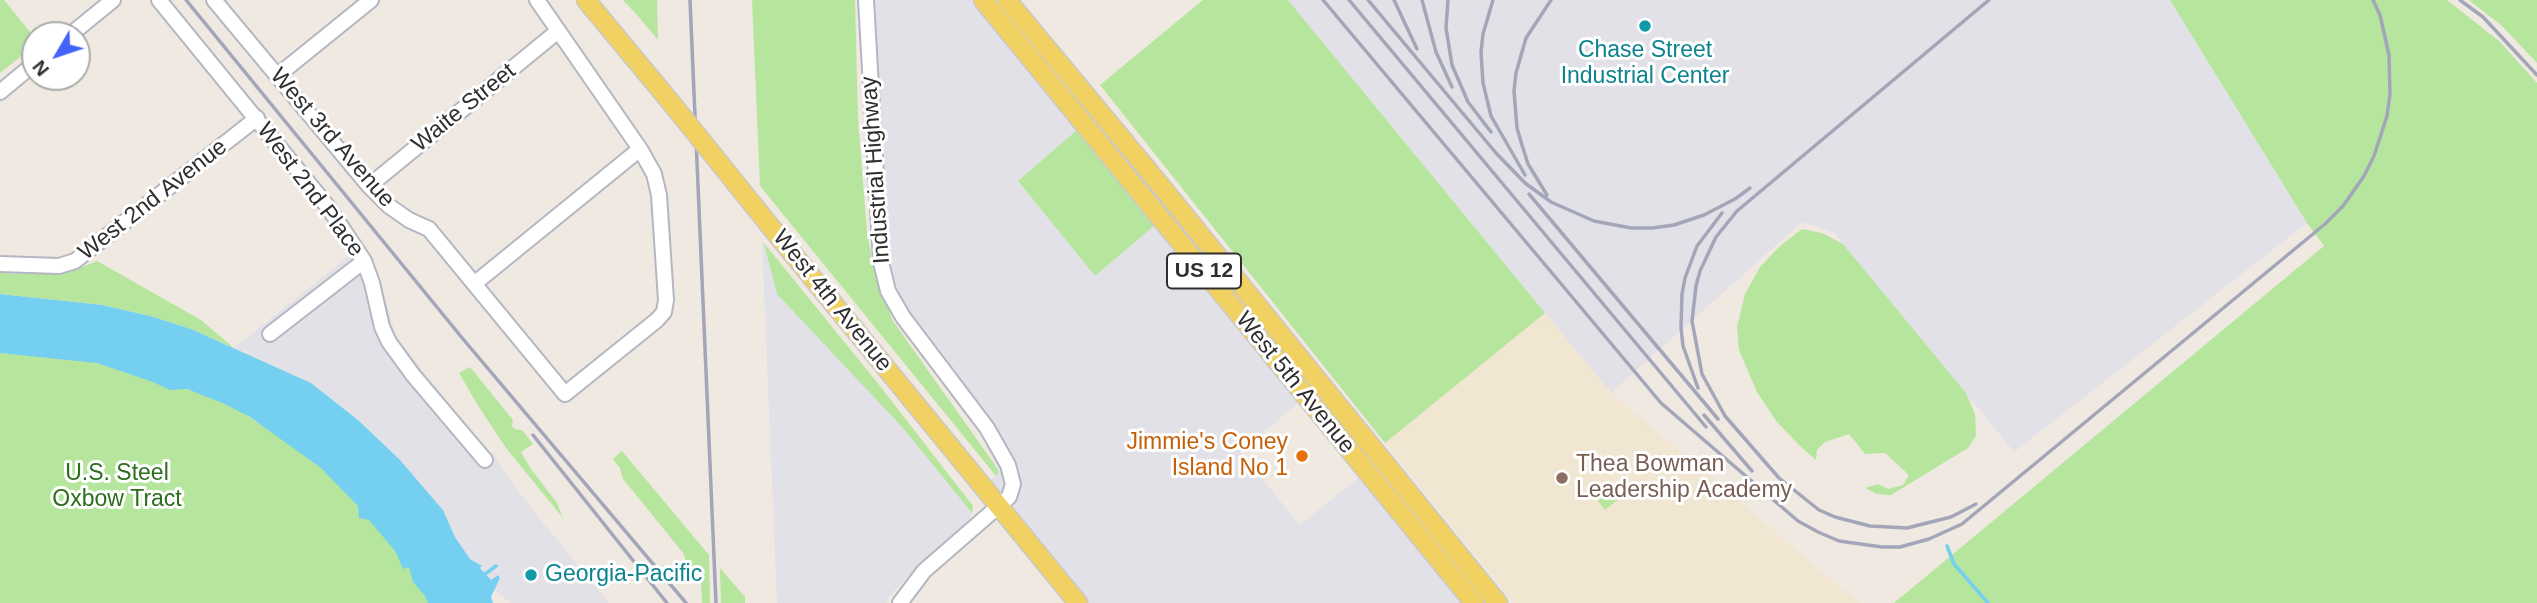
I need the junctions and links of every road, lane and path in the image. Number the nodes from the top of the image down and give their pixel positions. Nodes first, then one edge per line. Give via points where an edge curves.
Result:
1 (113, 0) edge
2 (159, 0) edge
3 (214, 0) edge
4 (371, 0) edge
5 (537, 0) edge
6 (586, 0) edge
7 (866, 0) edge
8 (983, 0) edge
9 (1009, 2) edge
10 (996, 16) junction
11 (87, 21) edge
12 (558, 31) junction
13 (21, 75) edge
14 (276, 76) junction
15 (0, 92) edge
16 (257, 118) junction
17 (640, 149) junction
18 (369, 186) junction
19 (1182, 212) junction
20 (1166, 225) junction
21 (364, 261) junction
22 (0, 264) edge
23 (474, 284) junction
24 (270, 334) dead end
25 (485, 460) dead end
26 (999, 507) junction
27 (1432, 537) junction
28 (900, 603) edge
29 (1078, 603) edge
30 (1474, 603) edge
31 (1498, 603) edge

1 - 11 street
2 - 16 street, West 2nd Place
3 - 14 street, West 3rd Avenue
4 - 14 street
5 - 12 street
6 - 26 main road, West 4th Avenue, bridge
7 - 26 street, Industrial Highway via 881,261 888,291 986,428 1011,471 1012,489
8 - 10 main road, West 5th Avenue / US 12
9 - 10 main road
9 - 19 main road, West 5th Avenue / US 12
10 - 20 main road, West 5th Avenue / US 12
12 - 17 street
12 - 18 street, Waite Street
13 - 15 street
14 - 18 street, West 3rd Avenue
16 - 21 street, West 2nd Place via 328,207
16 - 22 street, West 2nd Avenue via 75,261 55,267
17 - 23 street
17 - 23 street, West 3rd Avenue via 659,195 666,300 657,320 565,394
18 - 23 street, West 3rd Avenue via 389,206 429,229
19 - 20 main road
19 - 27 main road, West 5th Avenue / US 12
20 - 27 main road, West 5th Avenue / US 12
21 - 24 street
21 - 25 street, West 2nd Place via 389,342
26 - 28 street via 924,571
26 - 29 main road, West 4th Avenue
27 - 30 main road, West 5th Avenue / US 12
27 - 31 main road, West 5th Avenue / US 12

